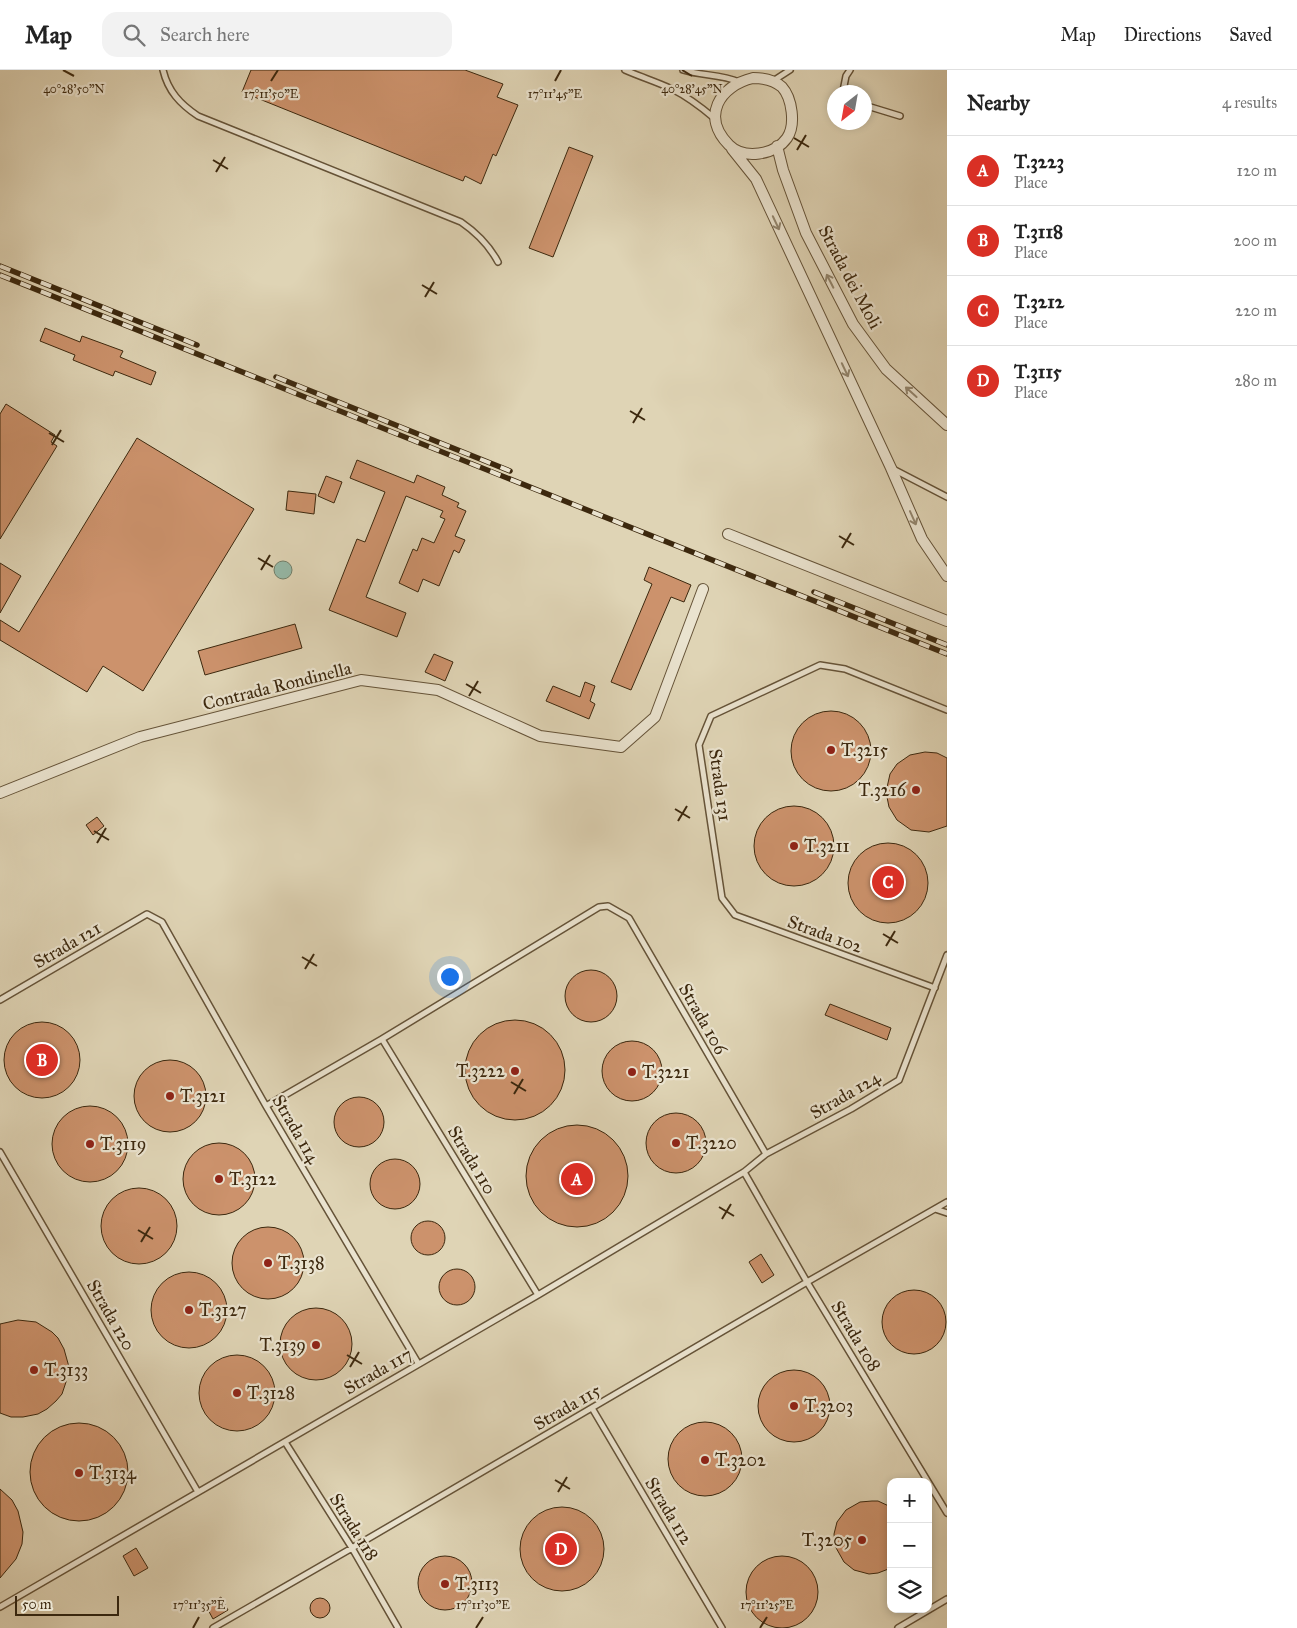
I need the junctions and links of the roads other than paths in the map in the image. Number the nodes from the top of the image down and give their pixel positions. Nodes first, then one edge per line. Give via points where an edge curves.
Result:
1 (163, 70) edge
2 (625, 70) edge
3 (683, 70) edge
4 (790, 70) edge
5 (850, 70) edge
6 (773, 81) junction
7 (739, 82) junction
8 (844, 85) edge
9 (872, 107) edge
10 (900, 116) dead end
11 (715, 118) junction
12 (777, 146) junction
13 (732, 149) junction
14 (498, 262) dead end
15 (947, 424) edge
16 (891, 468) junction
17 (947, 497) edge
18 (728, 534) dead end
19 (947, 576) edge
20 (703, 589) dead end
21 (947, 621) edge
22 (947, 710) edge
23 (0, 793) edge
24 (147, 914) joint
25 (735, 915) joint
26 (947, 955) edge
27 (935, 988) junction
28 (0, 1000) edge
29 (382, 1039) junction
30 (266, 1106) junction
31 (0, 1152) edge
32 (766, 1154) junction
33 (744, 1172) junction
34 (947, 1202) edge
35 (935, 1209) junction
36 (947, 1212) edge
37 (807, 1282) junction
38 (538, 1295) junction
39 (418, 1364) junction
40 (592, 1408) junction
41 (285, 1442) junction
42 (198, 1492) junction
43 (947, 1512) edge
44 (352, 1548) junction
45 (947, 1599) edge
46 (0, 1607) edge
47 (213, 1628) edge
48 (398, 1628) edge
49 (722, 1628) edge
50 (898, 1628) edge

1 - 14 lane via 177,99 198,116 461,222 484,240
2 - 11 lane via 671,88
3 - 7 lane via 728,77
4 - 6 lane
5 - 8 lane
6 - 7 street via 753,78
6 - 12 street via 782,88 792,109 787,137
7 - 11 street via 723,94
9 - 10 lane
11 - 13 street via 720,137
12 - 13 street via 769,151 750,154
15 -> 12 street, Strada dei Moli via 886,369 853,324 806,233
13 -> 16 street via 756,179
16 - 17 lane
16 -> 19 street via 922,539
18 - 21 street
20 - 23 street, Contrada Rondinella via 654,717 621,747 540,736 438,690 361,680 140,737
22 - 25 lane, Strada 131 via 845,669 820,666 711,716 699,745 722,898
24 - 28 lane, Strada 121
24 - 30 lane, Strada 114 via 162,922
25 - 27 lane, Strada 102
26 - 27 lane, Strada 124
27 - 32 lane, Strada 124 via 899,1080
29 - 30 lane
29 - 32 lane, Strada 106 via 599,907 608,906 629,918
29 - 38 lane, Strada 110
30 - 39 lane, Strada 114
31 - 42 lane, Strada 120
32 - 33 lane, Strada 117
33 - 37 lane, Strada 108
33 - 38 lane, Strada 117
34 - 35 lane, Strada 115
35 - 36 lane
35 - 37 lane, Strada 115
37 - 40 lane, Strada 115
37 - 43 lane, Strada 108
38 - 39 lane, Strada 117
39 - 41 lane, Strada 117
40 - 44 lane, Strada 115
40 - 49 lane, Strada 112
41 - 42 lane, Strada 117
41 - 44 lane, Strada 118
42 - 46 lane, Strada 117
44 - 47 lane, Strada 115
44 - 48 lane, Strada 118
45 - 50 lane

